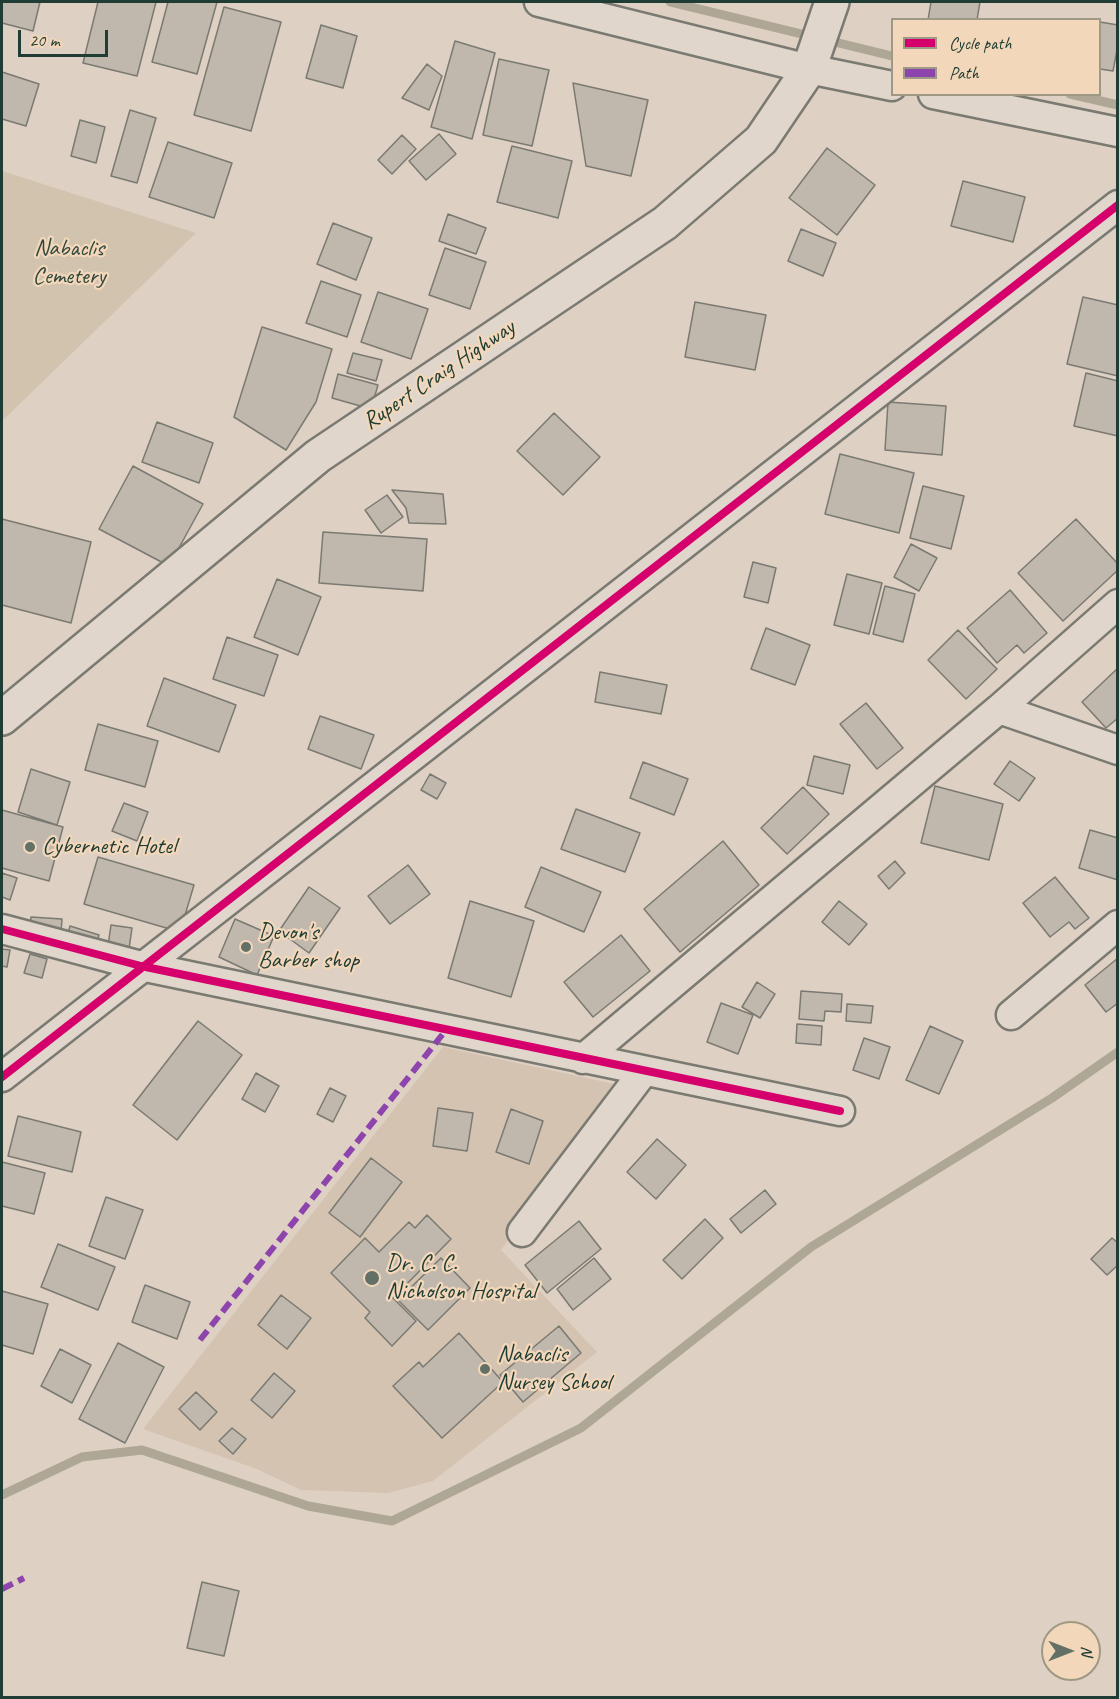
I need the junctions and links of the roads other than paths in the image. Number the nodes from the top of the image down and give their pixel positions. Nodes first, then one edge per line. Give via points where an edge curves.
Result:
1 (539, 2) edge
2 (832, 2) edge
3 (809, 69) junction
4 (891, 86) edge
5 (943, 96) edge
6 (1118, 132) edge
7 (1118, 205) edge
8 (1118, 604) edge
9 (999, 708) junction
10 (2, 718) edge
11 (1118, 750) edge
12 (1118, 925) edge
13 (2, 929) edge
14 (141, 966) junction
15 (1011, 1015) dead end
16 (583, 1059) junction
17 (644, 1071) junction
18 (2, 1077) edge
19 (840, 1111) dead end
20 (522, 1232) dead end

1 - 3 street
2 - 3 main road, Rupert Craig Highway
3 - 4 street
3 - 10 main road, Rupert Craig Highway via 761,140 664,223 318,456
5 - 6 street
7 - 14 street
8 - 9 street
9 - 11 street
9 - 16 street
12 - 15 street
13 - 14 street
14 - 16 street
14 - 18 street
16 - 17 street
17 - 19 street
17 - 20 street

